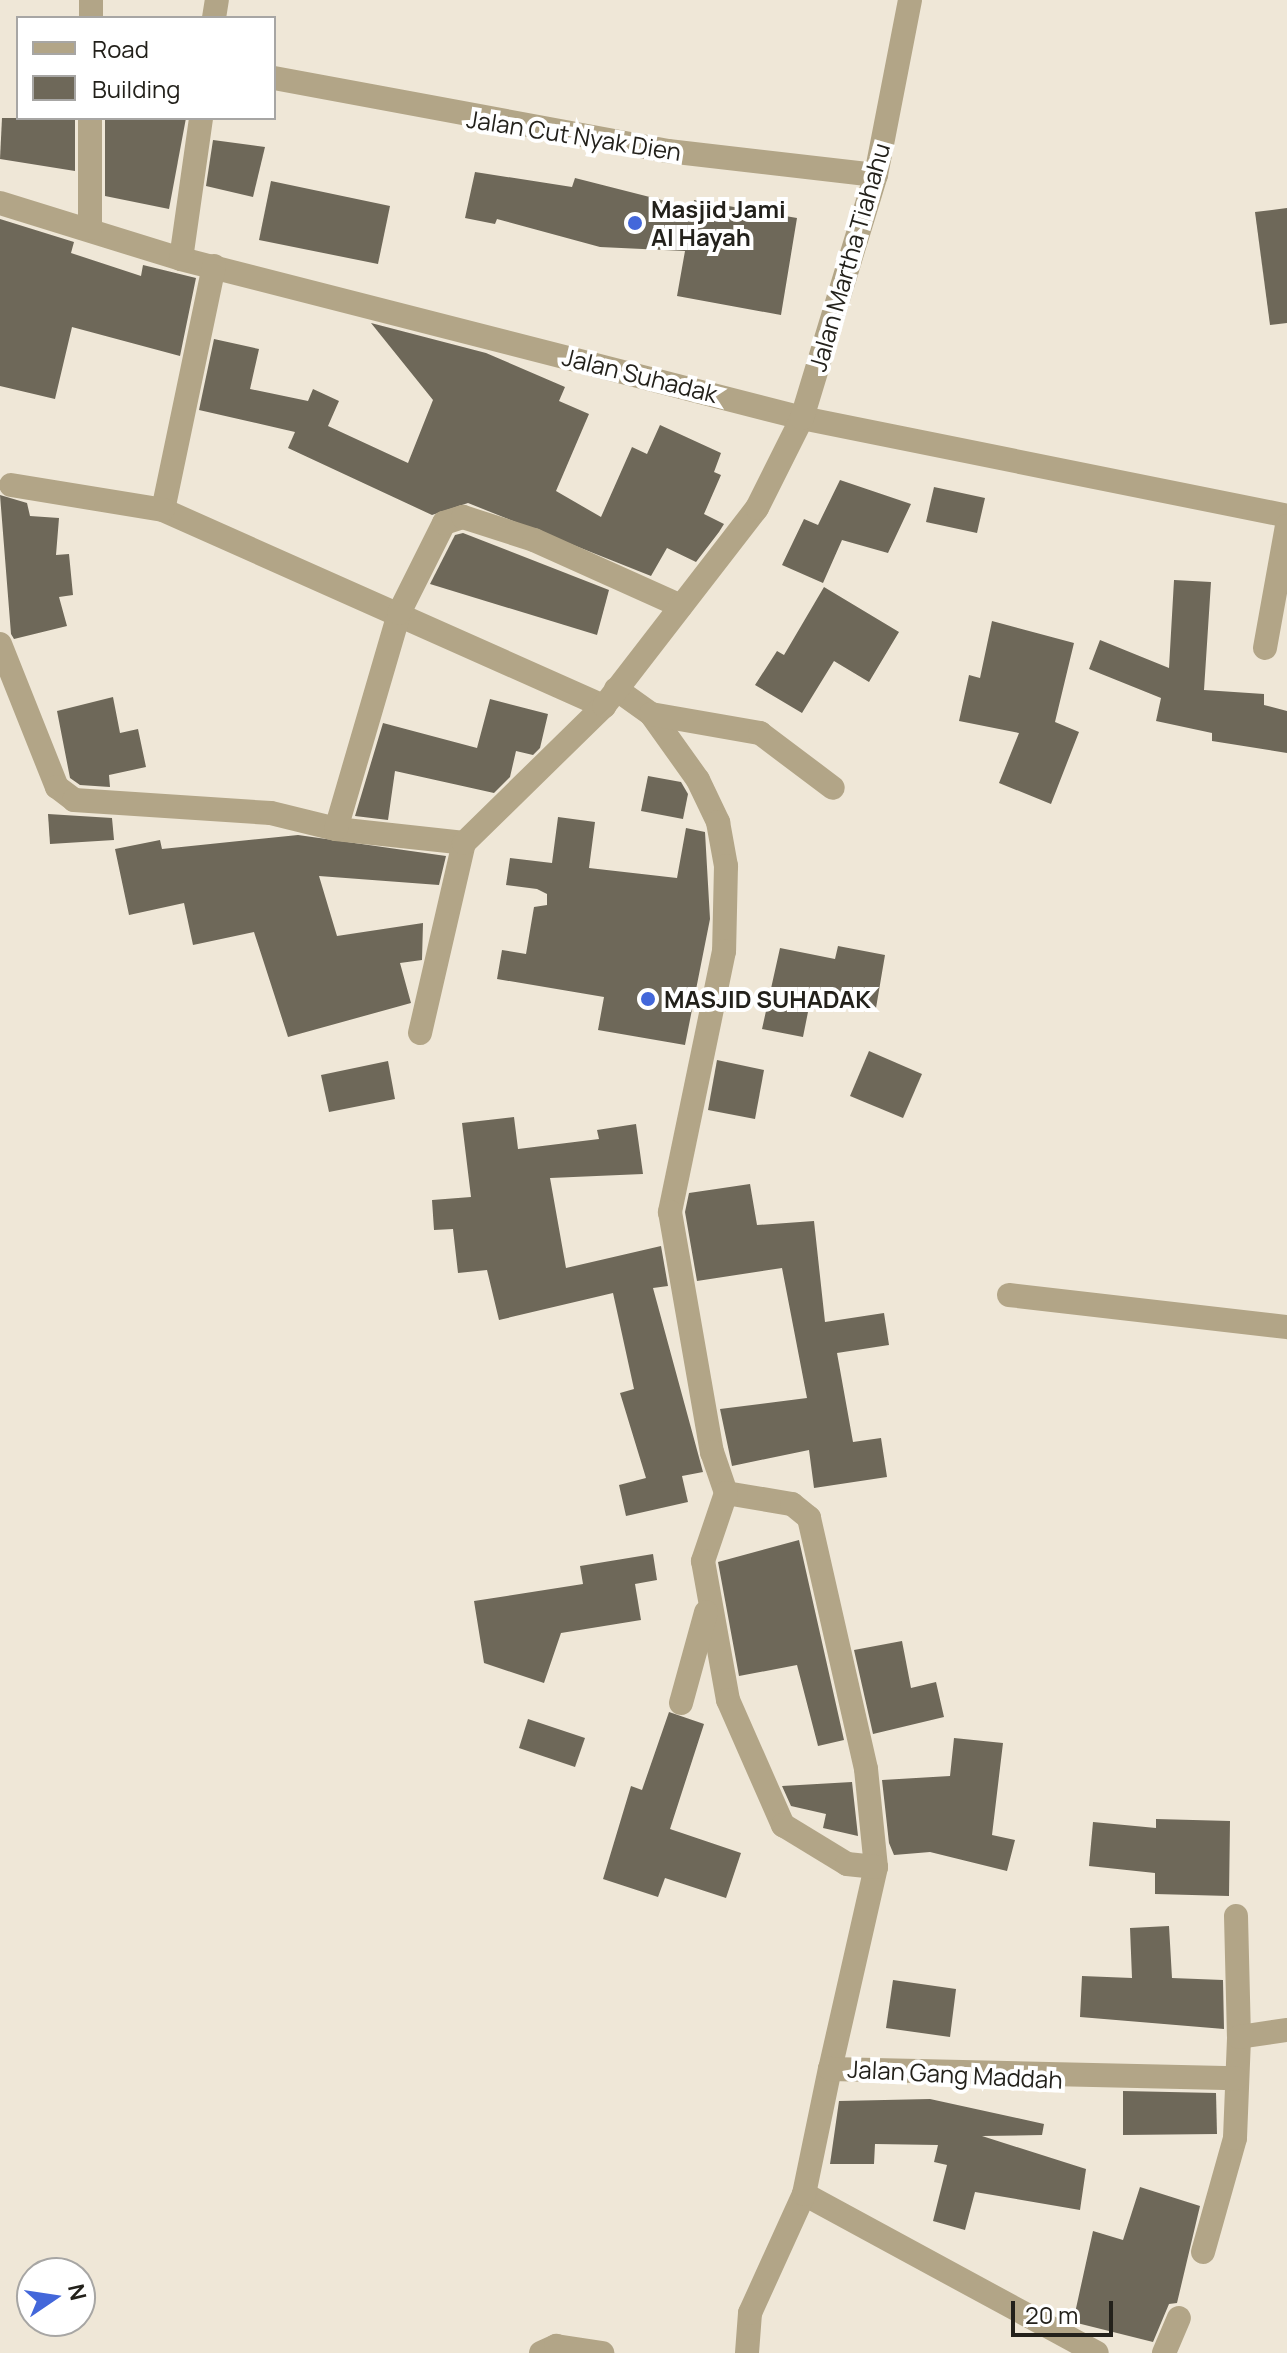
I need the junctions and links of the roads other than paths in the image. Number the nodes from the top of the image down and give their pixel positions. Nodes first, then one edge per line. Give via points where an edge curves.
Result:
1 (910, 0) edge
2 (276, 78) edge
3 (90, 120) edge
4 (201, 120) edge
5 (876, 175) junction
6 (0, 203) edge
7 (90, 228) junction
8 (181, 259) junction
9 (214, 266) junction
10 (802, 418) junction
11 (11, 485) dead end
12 (163, 510) junction
13 (1287, 516) edge
14 (1287, 526) edge
15 (681, 606) junction
16 (399, 613) junction
17 (0, 644) edge
18 (1265, 648) dead end
19 (610, 697) junction
20 (651, 714) junction
21 (833, 788) dead end
22 (336, 829) junction
23 (464, 843) junction
24 (420, 1033) dead end
25 (1009, 1295) dead end
26 (1287, 1327) edge
27 (726, 1493) junction
28 (707, 1606) junction
29 (681, 1703) dead end
30 (876, 1867) junction
31 (1236, 1916) dead end
32 (1287, 2030) edge
33 (1239, 2037) junction
34 (830, 2069) junction
35 (1236, 2078) junction
36 (804, 2194) junction
37 (1203, 2252) dead end
38 (1179, 2318) dead end
39 (541, 2353) edge
40 (602, 2353) edge
41 (747, 2353) edge
42 (1097, 2353) edge
43 (1164, 2353) edge

1 - 5 street, Jalan Martha Tiahahu
2 - 5 street, Jalan Cut Nyak Dien via 519,127
3 - 7 street
4 - 8 street
5 - 10 street, Jalan Martha Tiahahu
6 - 7 street, Jalan Suhadak
7 - 8 street, Jalan Suhadak
8 - 9 street, Jalan Suhadak
9 - 10 street, Jalan Suhadak
9 - 12 street
10 - 13 street, Jalan Suhadak
10 - 15 street, Jalan Martha Tiahahu via 757,508
11 - 12 street
12 - 16 street
14 - 18 street
15 - 16 street via 463,517 436,531
15 - 19 street, Jalan Martha Tiahahu
16 - 19 street
16 - 22 street
17 - 22 street via 65,796 271,813
19 - 20 street
19 - 23 street, Jalan Martha Tiahahu
20 - 21 street via 760,733
20 - 27 street via 698,780 718,822 726,866 724,951 670,1212
22 - 23 street
23 - 24 street
25 - 26 street
27 - 28 street via 703,1561
27 - 30 street via 792,1504 809,1518 866,1769
28 - 29 street
28 - 30 street via 728,1700 783,1825 847,1864
30 - 34 street
31 - 33 street
32 - 33 street
33 - 35 street
34 - 35 street, Jalan Gang Maddah via 1072,2080
34 - 36 street, Jalan Gang Maddah
35 - 37 street via 1235,2138
36 - 41 street, Jalan Gang Maddah via 750,2313
36 - 42 street
38 - 43 street
39 - 40 street via 556,2346

